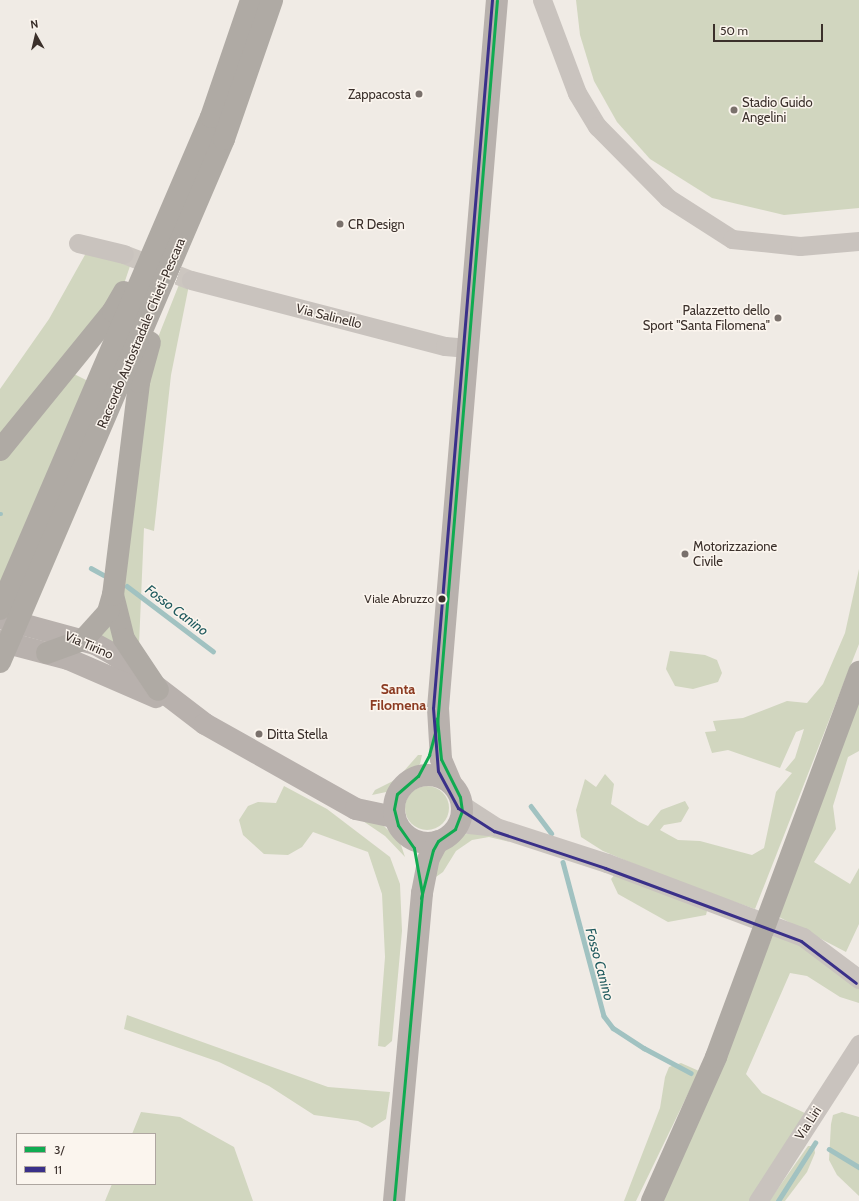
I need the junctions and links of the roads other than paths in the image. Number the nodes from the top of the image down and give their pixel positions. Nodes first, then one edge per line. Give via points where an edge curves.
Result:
1 (251, 0) edge
2 (272, 0) edge
3 (497, 0) edge
4 (542, 0) edge
5 (859, 241) edge
6 (78, 243) dead end
7 (124, 254) tunnel mouth
8 (145, 272) junction
9 (191, 280) tunnel mouth
10 (151, 309) junction
11 (468, 348) junction
12 (0, 450) edge
13 (113, 595) junction
14 (2, 608) edge
15 (83, 640) junction
16 (0, 641) edge
17 (47, 653) junction
18 (0, 662) edge
19 (859, 672) edge
20 (158, 690) junction
21 (186, 711) junction
22 (437, 725) junction
23 (418, 776) junction
24 (450, 783) junction
25 (397, 794) junction
26 (342, 800) junction
27 (460, 814) junction
28 (395, 817) junction
29 (410, 838) junction
30 (438, 841) junction
31 (422, 893) junction
32 (859, 979) edge
33 (859, 1044) edge
34 (394, 1201) edge
35 (652, 1201) edge
36 (758, 1201) edge

1 - 8 highway, Raccordo Autostradale Chieti-Pescara via 211,117
2 - 10 highway, Raccordo Autostradale Chieti-Pescara via 235,111
3 - 11 main road
4 - 5 street via 577,93 597,126 668,198 732,239 800,246
6 - 7 street
8 - 12 highway via 126,288 113,311
8 - 14 highway, Raccordo Autostradale Chieti-Pescara
9 - 11 street, Via Salinello via 445,346
10 - 13 highway via 153,335 138,382
10 - 18 highway, Raccordo Autostradale Chieti-Pescara
11 - 22 main road
13 - 15 highway via 99,626
13 - 20 highway via 124,639
14 - 15 main road, Via Tirino
15 - 17 highway
15 - 20 main road, Via Tirino via 115,655
16 - 17 main road, Via Tirino
17 - 21 main road, Via Tirino
19 - 35 highway via 716,1057
20 - 21 main road, Via Tirino
21 - 26 main road, Via Tirino
22 - 23 main road via 429,755
22 - 24 main road via 441,759
23 - 24 main road via 441,777
23 - 25 main road
24 - 27 main road
25 - 26 main road, Via Tirino via 371,802
25 - 28 main road
26 - 28 main road, Via Tirino via 356,809
27 - 30 main road via 450,834
27 - 32 street via 607,863 803,937
28 - 29 main road
29 - 30 main road
29 - 31 main road via 419,866
30 - 31 main road via 429,858
31 - 34 main road
33 - 36 street, Via Liri

